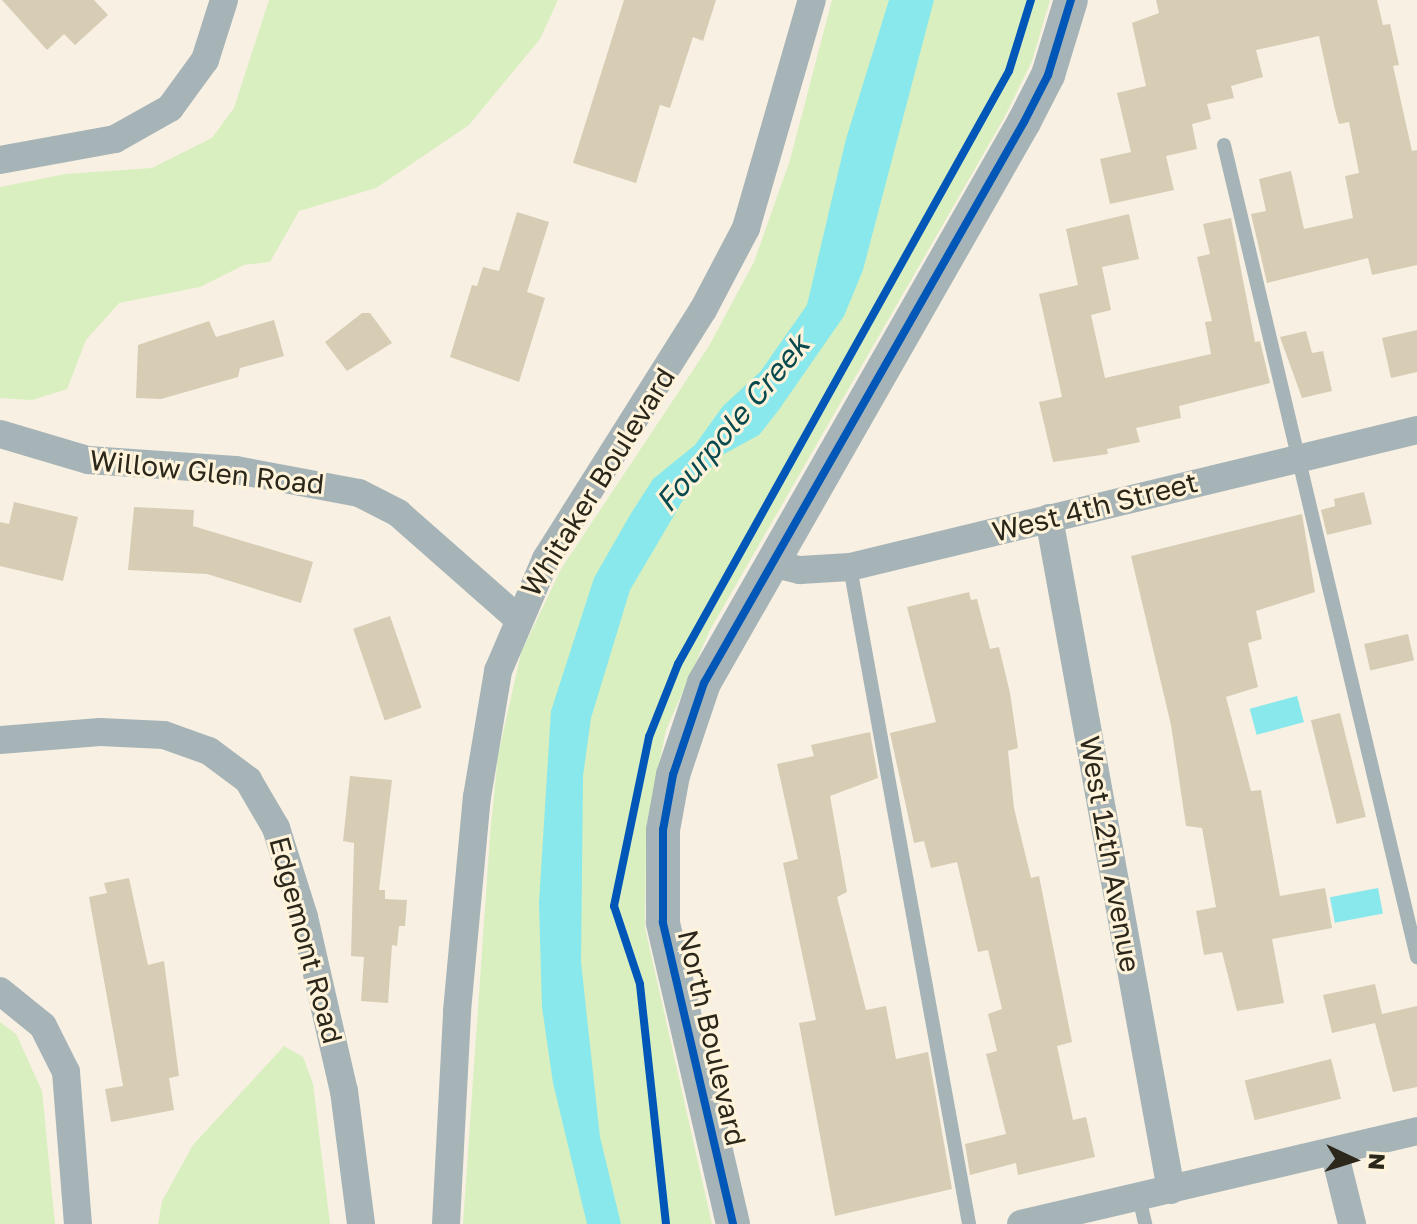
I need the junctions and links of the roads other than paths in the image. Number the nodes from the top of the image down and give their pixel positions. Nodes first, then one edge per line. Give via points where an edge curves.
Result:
1 (224, 0) edge
2 (812, 0) edge
3 (1071, 0) edge
4 (1224, 145) dead end
5 (0, 160) edge
6 (1417, 430) edge
7 (0, 434) edge
8 (1297, 459) junction
9 (1049, 518) junction
10 (771, 563) junction
11 (850, 567) junction
12 (516, 617) junction
13 (0, 740) edge
14 (1417, 957) edge
15 (0, 991) edge
16 (1417, 1131) edge
17 (1334, 1151) junction
18 (1171, 1190) junction
19 (1142, 1211) edge
20 (78, 1224) edge
21 (361, 1224) edge
22 (446, 1224) edge
23 (733, 1224) edge
24 (969, 1224) edge
25 (1021, 1224) edge
26 (1352, 1224) edge

1 - 5 street via 205,60 170,108 115,139
2 - 12 street, Whitaker Boulevard via 761,186 724,274
3 - 10 street, North Boulevard via 1048,75 1024,122
4 - 8 lane
6 - 8 street, West 4th Street
7 - 12 street, Willow Glen Road via 88,460 236,470 359,493 398,513
8 - 9 street, West 4th Street
8 - 14 lane
9 - 11 street, West 4th Street
9 - 18 street, West 12th Avenue
10 - 11 street, West 4th Street via 800,570
10 - 23 street, North Boulevard via 700,694 663,830 663,922 672,977
11 - 24 lane
12 - 22 street, Whitaker Boulevard via 489,708 477,797
13 - 21 street, Edgemont Road via 100,732 164,735 209,751 248,780 276,828 304,917 344,1091
15 - 20 street via 43,1026 66,1072
16 - 17 street
17 - 18 street
17 - 26 street
18 - 19 street
19 - 25 street

